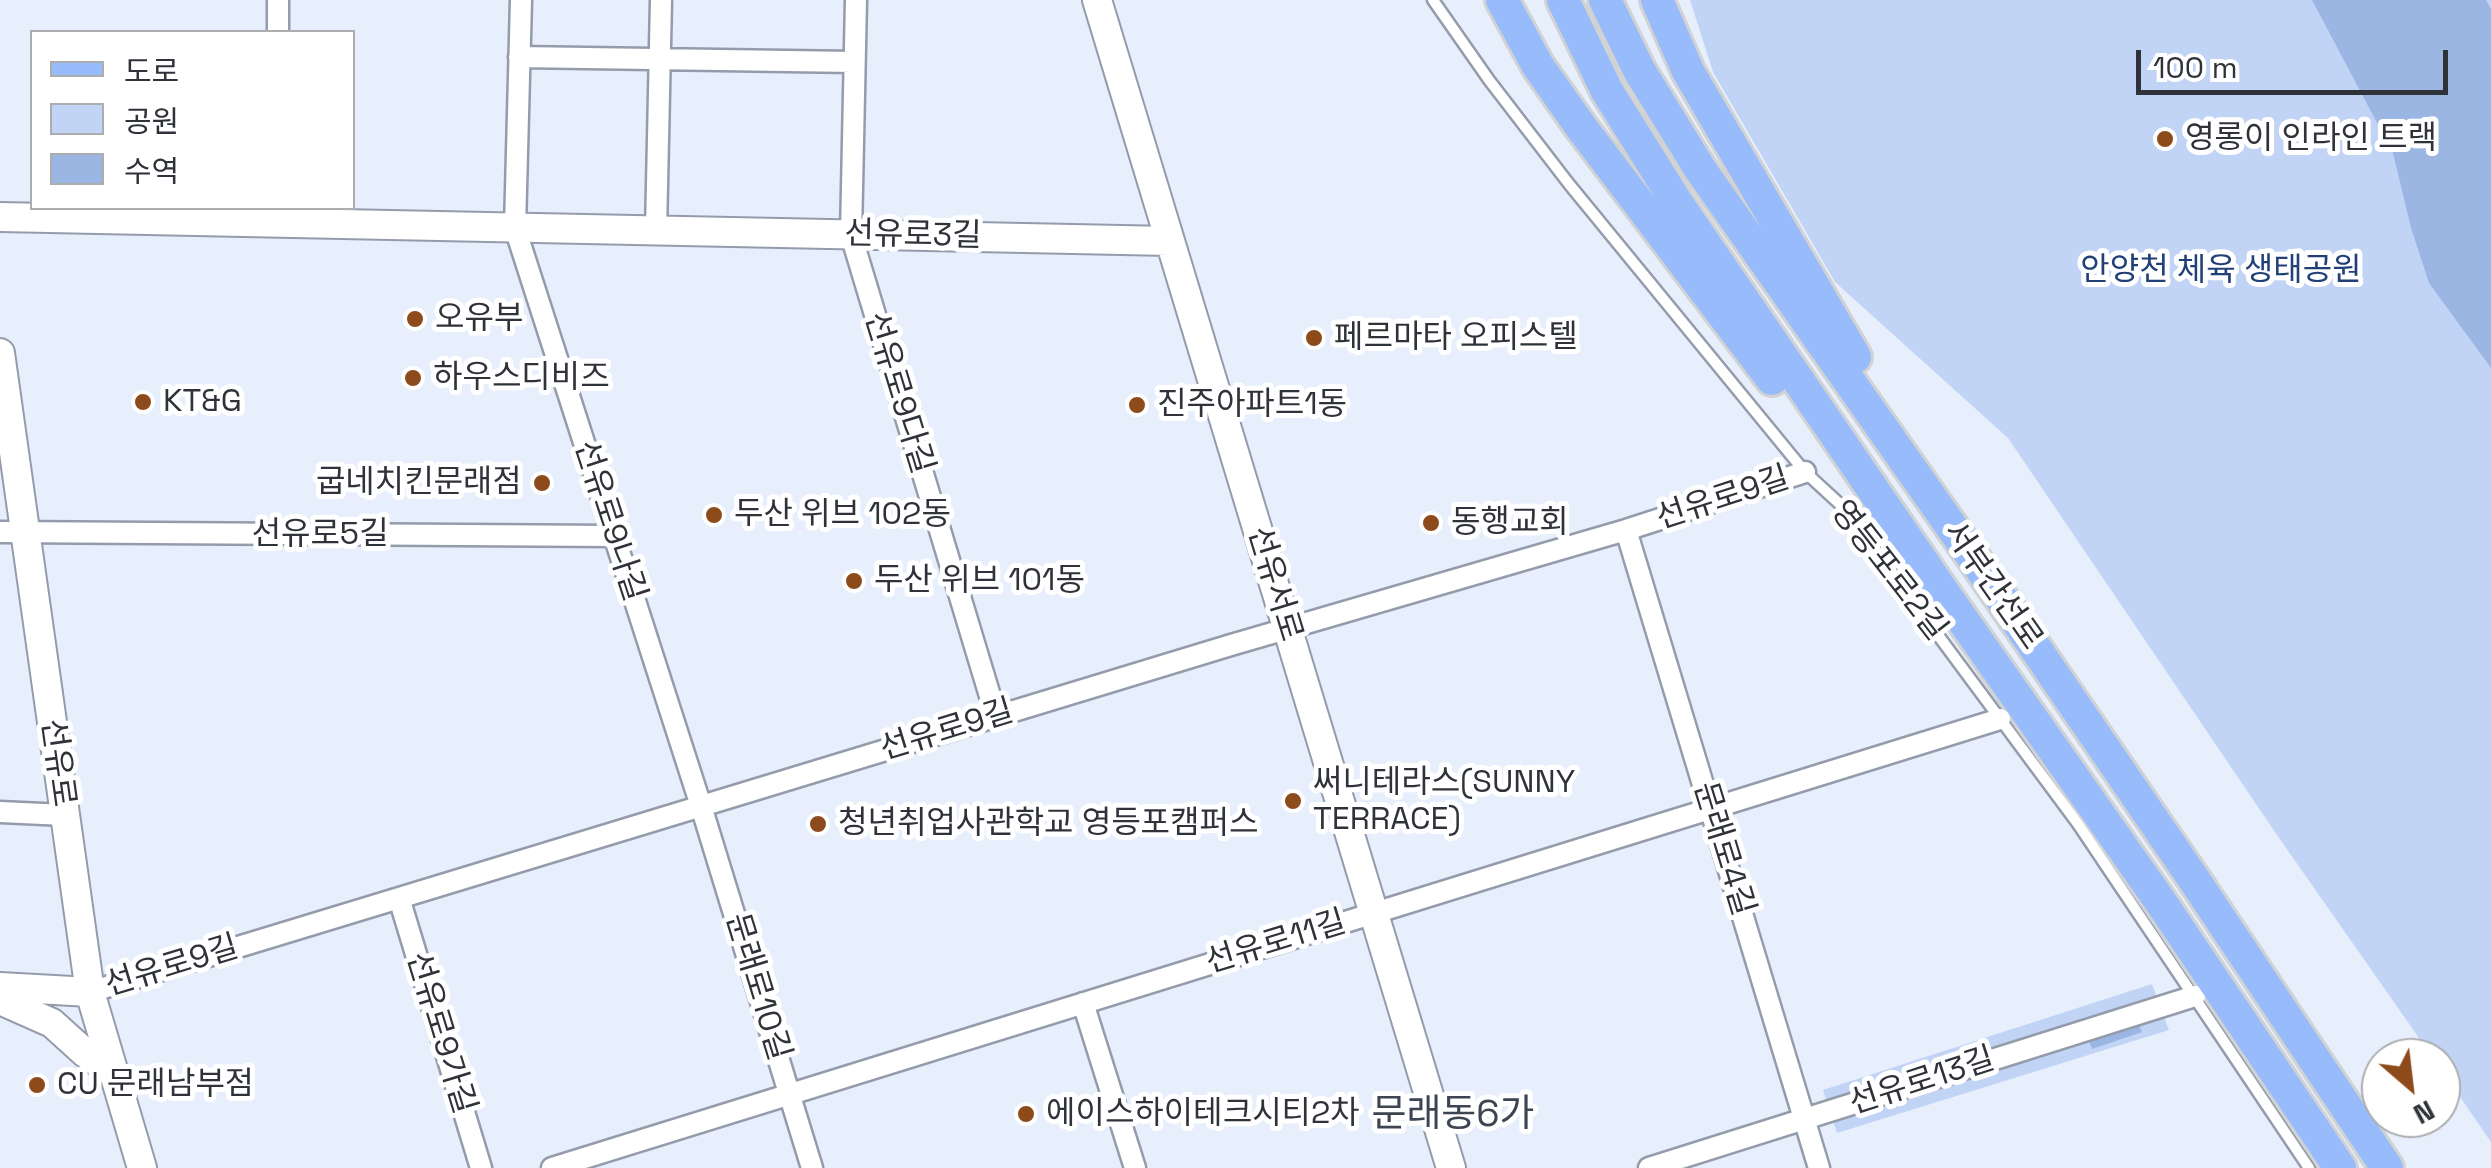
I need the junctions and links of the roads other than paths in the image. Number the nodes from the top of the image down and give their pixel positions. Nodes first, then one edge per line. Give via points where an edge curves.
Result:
1 (278, 0) edge
2 (521, 0) edge
3 (661, 0) edge
4 (856, 0) edge
5 (1098, 0) edge
6 (1433, 0) edge
7 (1502, 0) edge
8 (1562, 0) edge
9 (1604, 0) edge
10 (1657, 0) edge
11 (278, 30) edge
12 (519, 57) junction
13 (660, 59) junction
14 (854, 62) junction
15 (275, 215) edge
16 (0, 218) edge
17 (515, 228) junction
18 (656, 231) junction
19 (850, 235) junction
20 (1170, 242) junction
21 (0, 353) edge
22 (1805, 472) junction
23 (1626, 530) junction
24 (13, 533) edge
25 (614, 536) junction
26 (1977, 563) junction
27 (1941, 589) junction
28 (1288, 628) junction
29 (996, 716) junction
30 (2000, 719) junction
31 (701, 806) junction
32 (1711, 809) junction
33 (0, 812) edge
34 (65, 815) junction
35 (400, 898) junction
36 (1374, 913) junction
37 (0, 987) edge
38 (90, 992) junction
39 (2195, 996) junction
40 (0, 1000) edge
41 (1084, 1003) junction
42 (112, 1072) junction
43 (789, 1094) junction
44 (1804, 1119) junction
45 (142, 1168) edge
46 (481, 1168) edge
47 (552, 1168) edge
48 (812, 1168) edge
49 (1135, 1168) edge
50 (1451, 1168) edge
51 (1649, 1168) edge
52 (1819, 1168) edge
53 (2308, 1168) edge
54 (2340, 1168) edge
55 (2387, 1168) edge

1 - 11 street
2 - 12 street, 선유로9나길
3 - 13 street
4 - 14 street, 선유로9다길
5 - 20 street, 선유서로
6 - 22 lane, 영등포로2길 via 1569,184
7 - 27 main road via 1581,127
8 - 27 main road, 서부간선로 via 1677,203
9 - 26 main road, 서부간선로 via 1700,170
10 - 26 main road via 1716,121
12 - 13 street
12 - 17 street, 선유로9나길
13 - 14 street
13 - 18 street
14 - 19 street, 선유로9다길
15 - 16 street, 선유로3길
15 - 17 street, 선유로3길
17 - 18 street, 선유로3길
17 - 25 street, 선유로9나길
18 - 19 street, 선유로3길
19 - 20 street, 선유로3길
19 - 29 street, 선유로9다길
20 - 28 street, 선유서로
21 - 24 street, 선유로
22 - 23 street, 선유로9길
22 - 30 lane, 영등포로2길 via 1842,507
23 - 28 street, 선유로9길
23 - 32 street, 문래로4길
24 - 25 street, 선유로5길
24 - 34 street, 선유로
25 - 31 street, 선유로9나길
26 - 55 main road, 서부간선로
27 - 54 main road, 서부간선로
28 - 29 street, 선유로9길
28 - 36 street, 선유서로
29 - 31 street, 선유로9길
30 - 32 street, 선유로11길
30 - 39 lane, 영등포로2길
31 - 35 street, 선유로9길
31 - 43 street, 문래로10길
32 - 36 street, 선유로11길
32 - 44 street, 문래로4길
33 - 34 street
34 - 38 street, 선유로
35 - 38 street, 선유로9길
35 - 46 street, 선유로9가길
36 - 41 street, 선유로11길
36 - 50 street, 선유서로
37 - 38 street
38 - 42 street, 선유로
39 - 44 street, 선유로13길
39 - 53 lane, 영등포로2길
40 - 42 street via 52,1023
41 - 43 street, 선유로11길
41 - 49 street
42 - 45 street, 선유로
43 - 47 street, 선유로11길
43 - 48 street, 문래로10길
44 - 51 street, 선유로13길
44 - 52 street, 문래로4길

